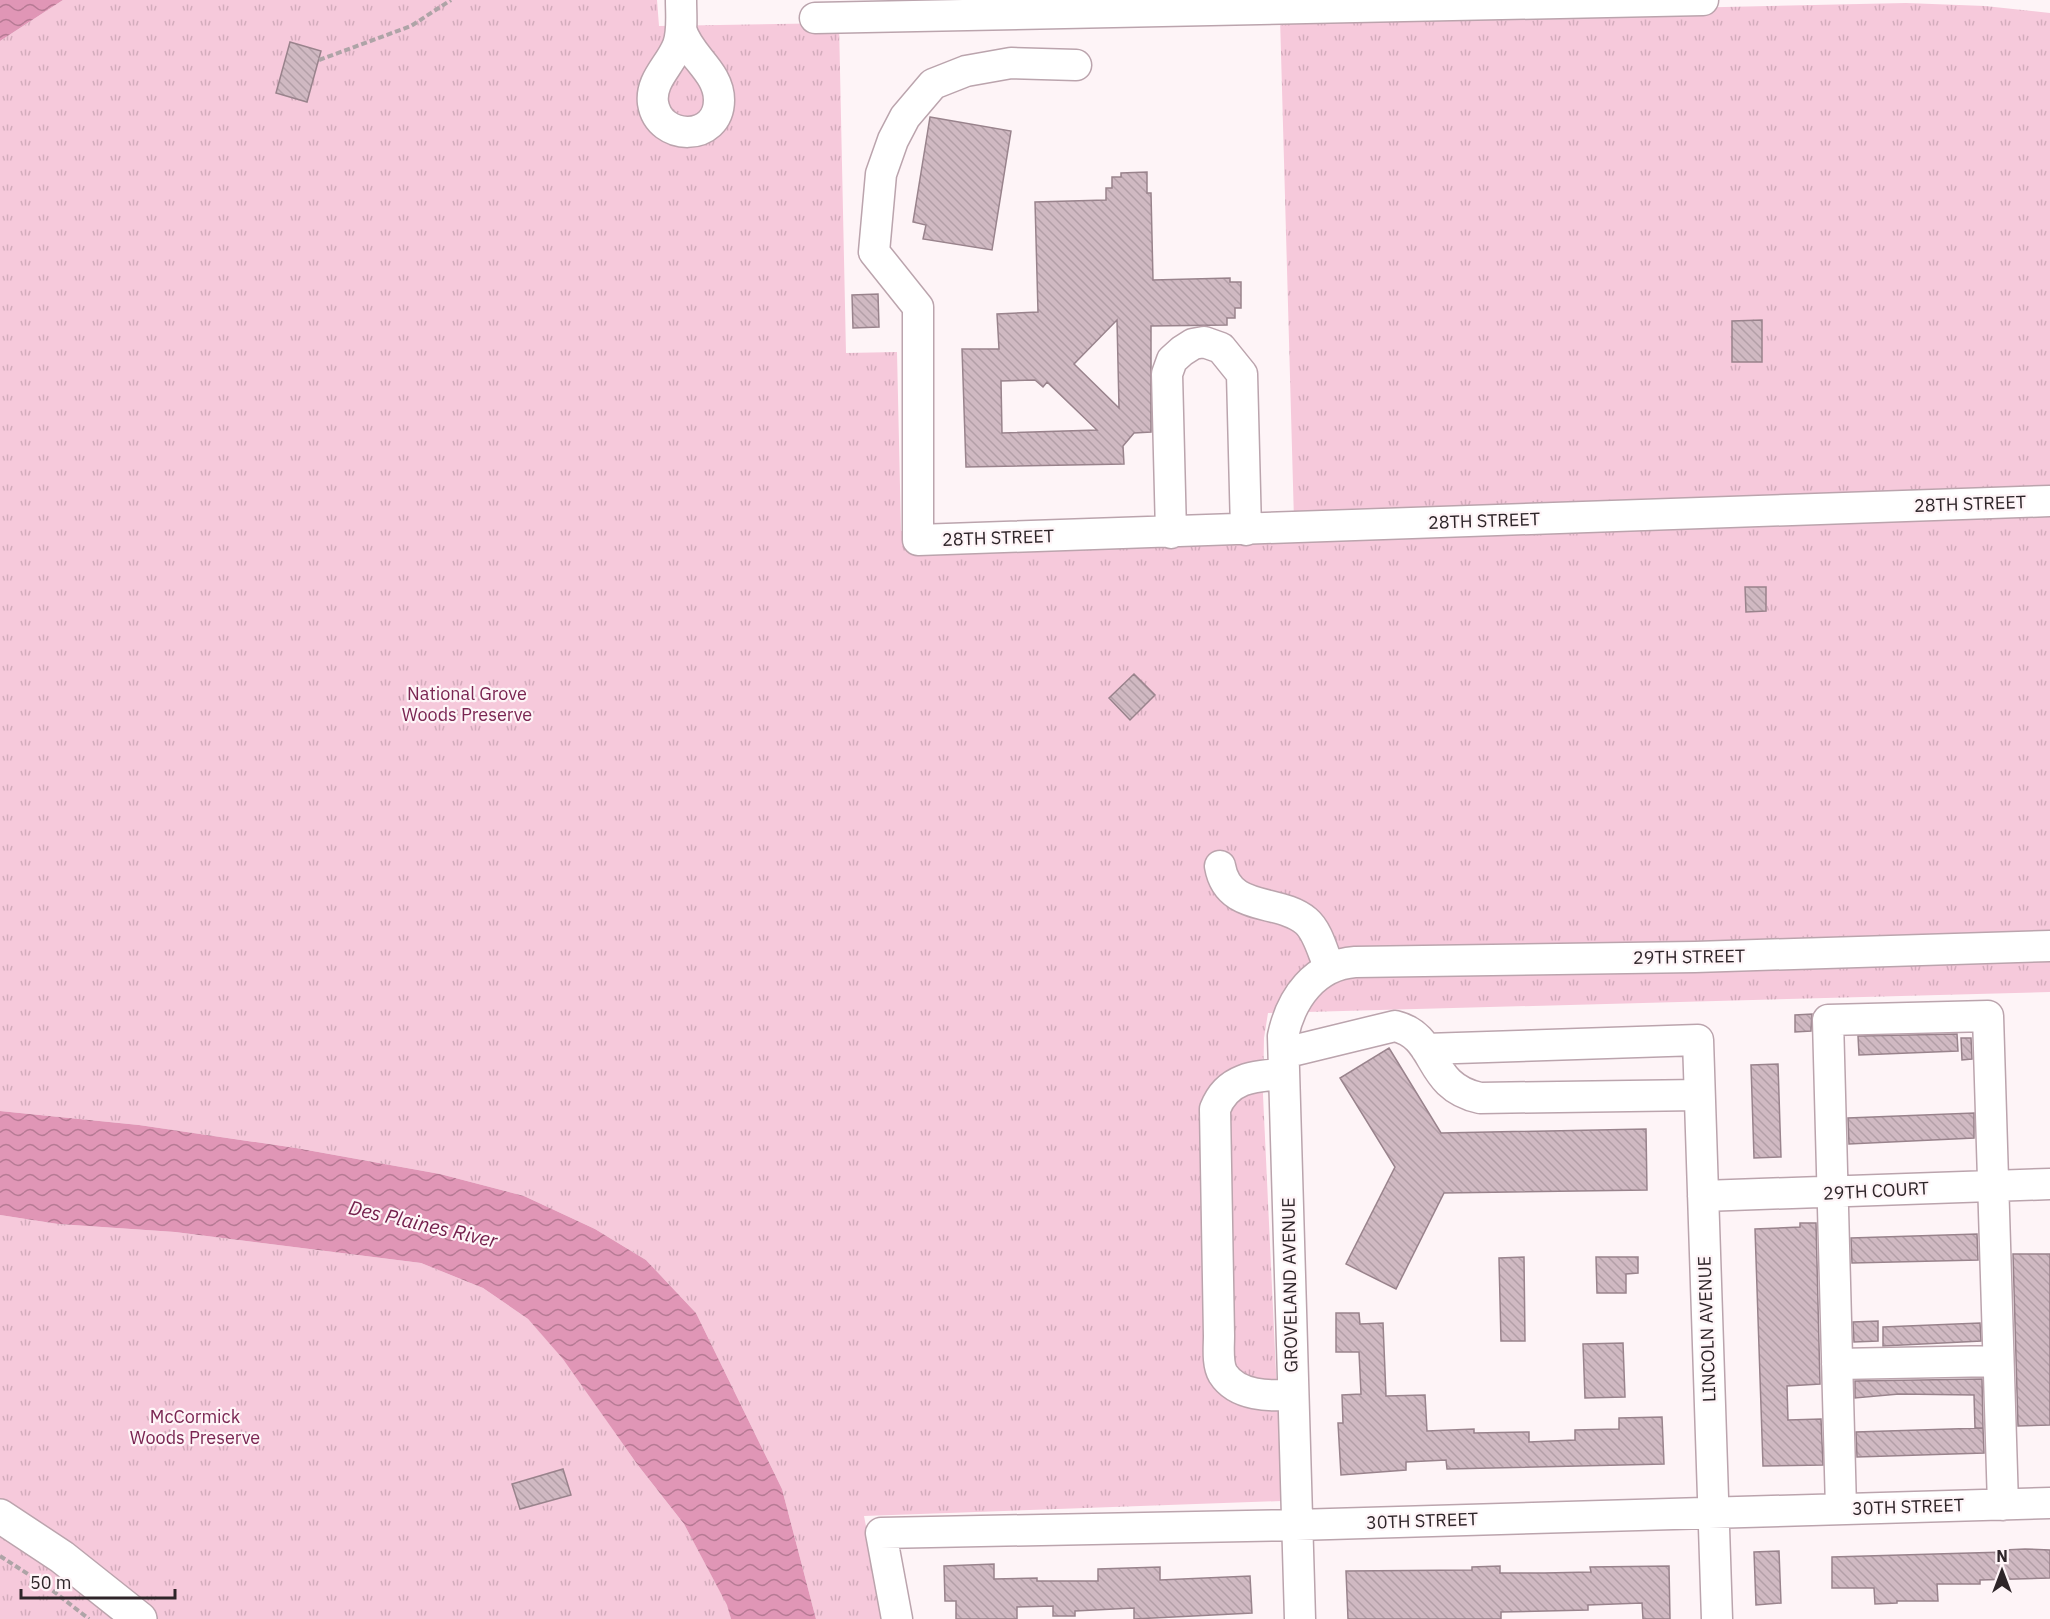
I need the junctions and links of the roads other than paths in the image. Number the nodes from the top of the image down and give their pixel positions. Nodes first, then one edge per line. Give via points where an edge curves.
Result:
1 (1703, 0) edge
2 (815, 18) dead end
3 (1076, 65) dead end
4 (2050, 501) edge
5 (1246, 530) junction
6 (1171, 533) junction
7 (1220, 866) dead end
8 (2050, 946) edge
9 (1329, 967) junction
10 (1426, 1049) junction
11 (1284, 1064) junction
12 (1699, 1095) junction
13 (2050, 1184) edge
14 (1991, 1185) junction
15 (1832, 1193) junction
16 (1703, 1196) junction
17 (1998, 1360) junction
18 (1837, 1364) junction
19 (1293, 1394) junction
20 (2050, 1503) edge
21 (2002, 1504) junction
22 (1841, 1509) junction
23 (1713, 1512) junction
24 (0, 1516) edge
25 (1296, 1525) junction
26 (140, 1619) edge
27 (897, 1619) edge
28 (1300, 1619) edge
29 (1717, 1619) edge

1 - 2 street
3 - 6 street, 28TH STREET via 1011,63 966,71 933,84 905,117 884,166 874,252 918,307 918,540
4 - 5 street, 28TH STREET
5 - 6 street, 28TH STREET
5 - 6 street via 1242,374 1221,348 1204,342 1193,344 1172,360 1167,374
7 - 9 street via 1225,884 1237,894 1309,923
8 - 9 street, 29TH STREET via 1695,957 1378,961
9 - 11 street, GROVELAND AVENUE via 1313,979 1292,1007 1283,1036
10 - 11 street via 1409,1030 1395,1026
10 - 12 street via 1448,1085 1463,1095 1480,1098
10 - 12 street, LINCOLN AVENUE via 1698,1040
11 - 19 street, GROVELAND AVENUE
11 - 19 street via 1230,1085 1215,1109 1219,1345 1223,1374 1239,1388 1277,1396
12 - 16 street, LINCOLN AVENUE
13 - 14 street, 29TH COURT
14 - 15 street, 29TH COURT
14 - 15 street via 1988,1016 1828,1020
14 - 17 street
15 - 16 street, 29TH COURT
15 - 18 street
16 - 23 street, LINCOLN AVENUE
17 - 18 street
17 - 21 street
18 - 22 street
19 - 25 street, GROVELAND AVENUE
20 - 21 street, 30TH STREET
21 - 22 street, 30TH STREET
22 - 23 street, 30TH STREET
23 - 25 street, 30TH STREET
23 - 29 street, LINCOLN AVENUE
24 - 26 main road via 62,1557
25 - 27 street, 30TH STREET via 881,1533
25 - 28 street, GROVELAND AVENUE

